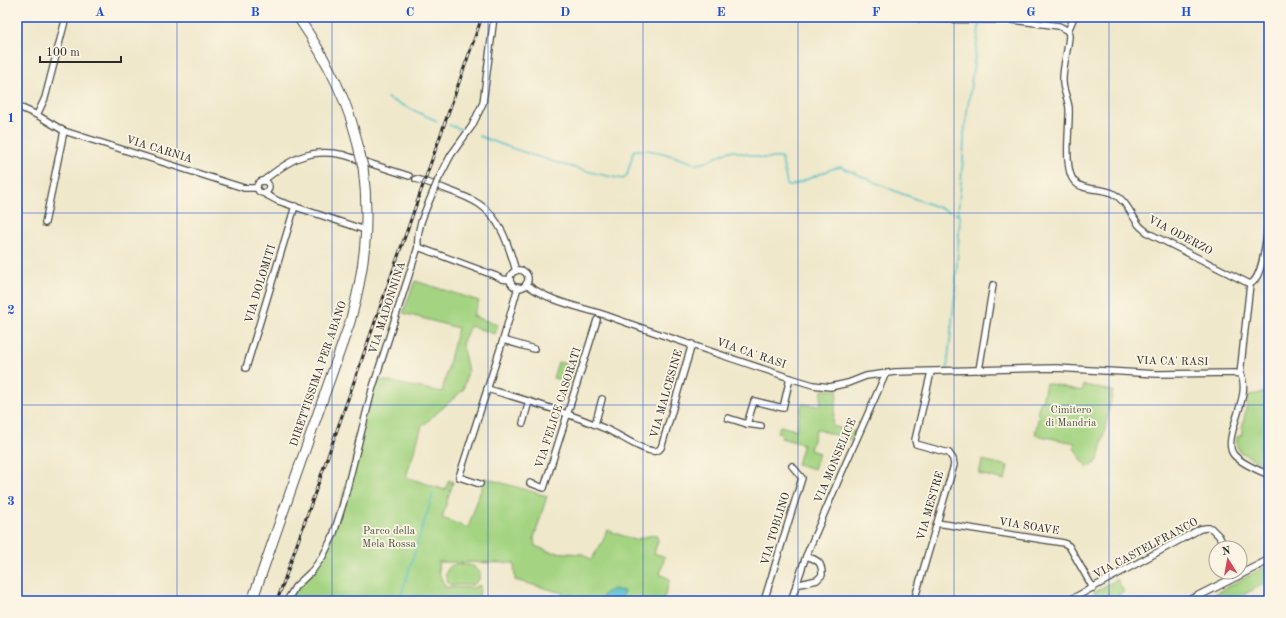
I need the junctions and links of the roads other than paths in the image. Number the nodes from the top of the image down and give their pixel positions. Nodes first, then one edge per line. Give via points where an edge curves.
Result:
1 (66, 17) edge
2 (298, 17) edge
3 (494, 17) edge
4 (913, 17) edge
5 (1074, 17) edge
6 (1068, 31) junction
7 (17, 106) edge
8 (37, 115) junction
9 (64, 131) junction
10 (410, 176) dead end
11 (416, 179) dead end
12 (263, 186) junction
13 (295, 206) junction
14 (1269, 217) edge
15 (45, 223) dead end
16 (362, 230) dead end
17 (418, 247) junction
18 (516, 271) junction
19 (510, 280) junction
20 (526, 284) junction
21 (1250, 284) junction
22 (992, 285) dead end
23 (518, 287) junction
24 (597, 320) dead end
25 (503, 340) junction
26 (692, 344) junction
27 (534, 349) dead end
28 (246, 368) dead end
29 (979, 370) junction
30 (931, 372) junction
31 (886, 373) junction
32 (1240, 374) junction
33 (790, 378) junction
34 (486, 389) junction
35 (602, 399) dead end
36 (529, 401) junction
37 (568, 414) junction
38 (728, 418) dead end
39 (522, 423) dead end
40 (595, 424) junction
41 (747, 424) junction
42 (760, 426) dead end
43 (792, 466) dead end
44 (1269, 475) edge
45 (530, 483) dead end
46 (480, 484) dead end
47 (936, 523) junction
48 (1221, 540) edge
49 (806, 556) junction
50 (1269, 560) edge
51 (1248, 570) edge
52 (1228, 580) edge
53 (796, 585) junction
54 (1093, 588) junction
55 (252, 601) edge
56 (287, 601) edge
57 (764, 601) edge
58 (791, 601) edge
59 (914, 601) edge
60 (1068, 601) edge
61 (1188, 601) edge

1 - 8 street via 45,98
2 - 55 highway, DIRETTISSIMA PER ABANO, bridge via 342,92 354,126 363,168 367,235 356,303
3 - 17 street, VIA MADONNINA, bridge via 482,103 472,126 451,155 438,180 418,228
4 - 6 street via 1013,20 1059,26
5 - 6 street, VIA ODERZO
6 - 21 street, VIA ODERZO via 1070,36 1063,79 1064,93 1069,106 1068,168 1075,183 1111,192 1121,199 1148,233
7 - 8 street, VIA CARNIA
8 - 9 street, VIA CARNIA
9 - 12 street, VIA CARNIA via 248,189
9 - 15 street
10 - 12 street via 344,155 311,153 290,161 269,176
11 - 18 street, VIA CA' RASI via 480,204 501,229
12 - 13 street via 278,201
13 - 16 street
13 - 28 street, VIA DOLOMITI
14 - 21 street via 1260,270
17 - 19 street
17 - 56 street, VIA MADONNINA via 372,390 333,536 312,572 296,587
18 - 19 street
18 - 20 street, VIA CA' RASI via 526,273
19 - 23 street
20 - 23 street
20 - 26 street, VIA CA' RASI via 556,301
21 - 32 street
22 - 29 street
23 - 25 street
24 - 37 street, VIA FELICE CASORATI
25 - 27 street
25 - 34 street
26 - 33 street, VIA CA' RASI
26 - 40 street, VIA MALCESINE via 661,448 657,451 644,448
29 - 30 street, VIA CA' RASI
29 - 32 street, VIA CA' RASI via 1056,368 1157,374
30 - 31 street, VIA CA' RASI
30 - 47 street, VIA MESTRE via 914,440 916,444 949,453 954,465
31 - 33 street, VIA CA' RASI via 830,387
31 - 49 street, VIA MONSELICE
32 - 44 street via 1244,388 1231,440 1231,450 1241,460
33 - 41 street via 782,408 754,401
34 - 36 street, VIA MALCESINE
34 - 46 street via 459,477
35 - 40 street
36 - 37 street, VIA MALCESINE
36 - 39 street
37 - 40 street, VIA MALCESINE
37 - 45 street, VIA FELICE CASORATI via 544,488
38 - 41 street
41 - 42 street
43 - 57 street, VIA TOBLINO via 802,478
47 - 54 street, VIA SOAVE via 1064,543 1069,546
47 - 59 street, VIA MESTRE
48 - 54 street, VIA CASTELFRANCO via 1211,528 1200,529
49 - 53 street, VIA MONSELICE
49 - 53 street via 819,562 822,575 817,580
50 - 51 street
52 - 61 street
53 - 58 street, VIA MONSELICE
54 - 60 street, VIA CASTELFRANCO

